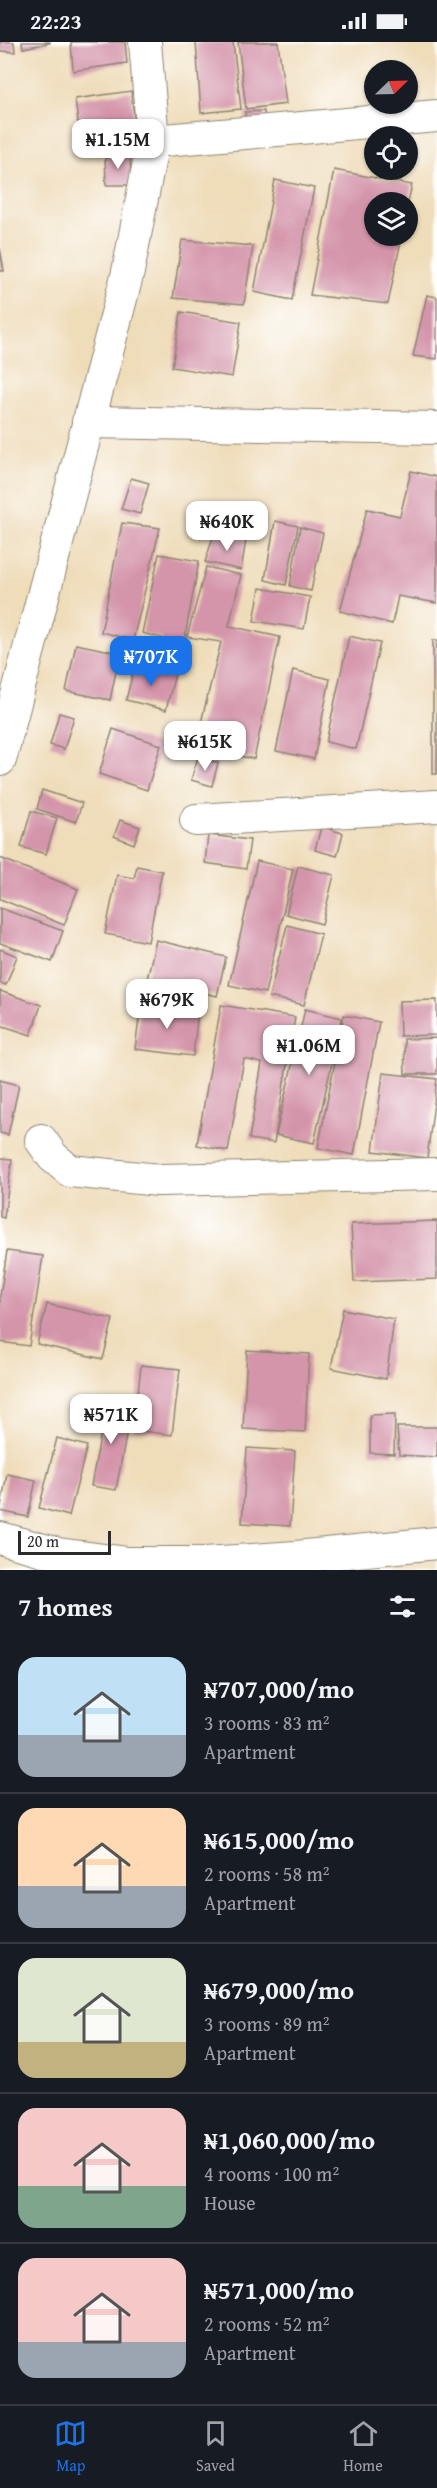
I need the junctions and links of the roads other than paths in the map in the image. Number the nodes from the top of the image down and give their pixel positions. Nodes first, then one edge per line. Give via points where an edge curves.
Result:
1 (146, 42) edge
2 (437, 116) edge
3 (153, 141) junction
4 (88, 422) junction
5 (437, 428) edge
6 (0, 760) edge
7 (437, 806) edge
8 (196, 820) dead end
9 (41, 1140) dead end
10 (437, 1174) edge
11 (0, 1538) edge
12 (437, 1543) edge

1 - 3 street
2 - 3 street
3 - 4 street via 128,272
4 - 5 street
4 - 6 street
7 - 8 street
9 - 10 street via 70,1171 149,1179
11 - 12 street via 58,1554 128,1563 205,1563

